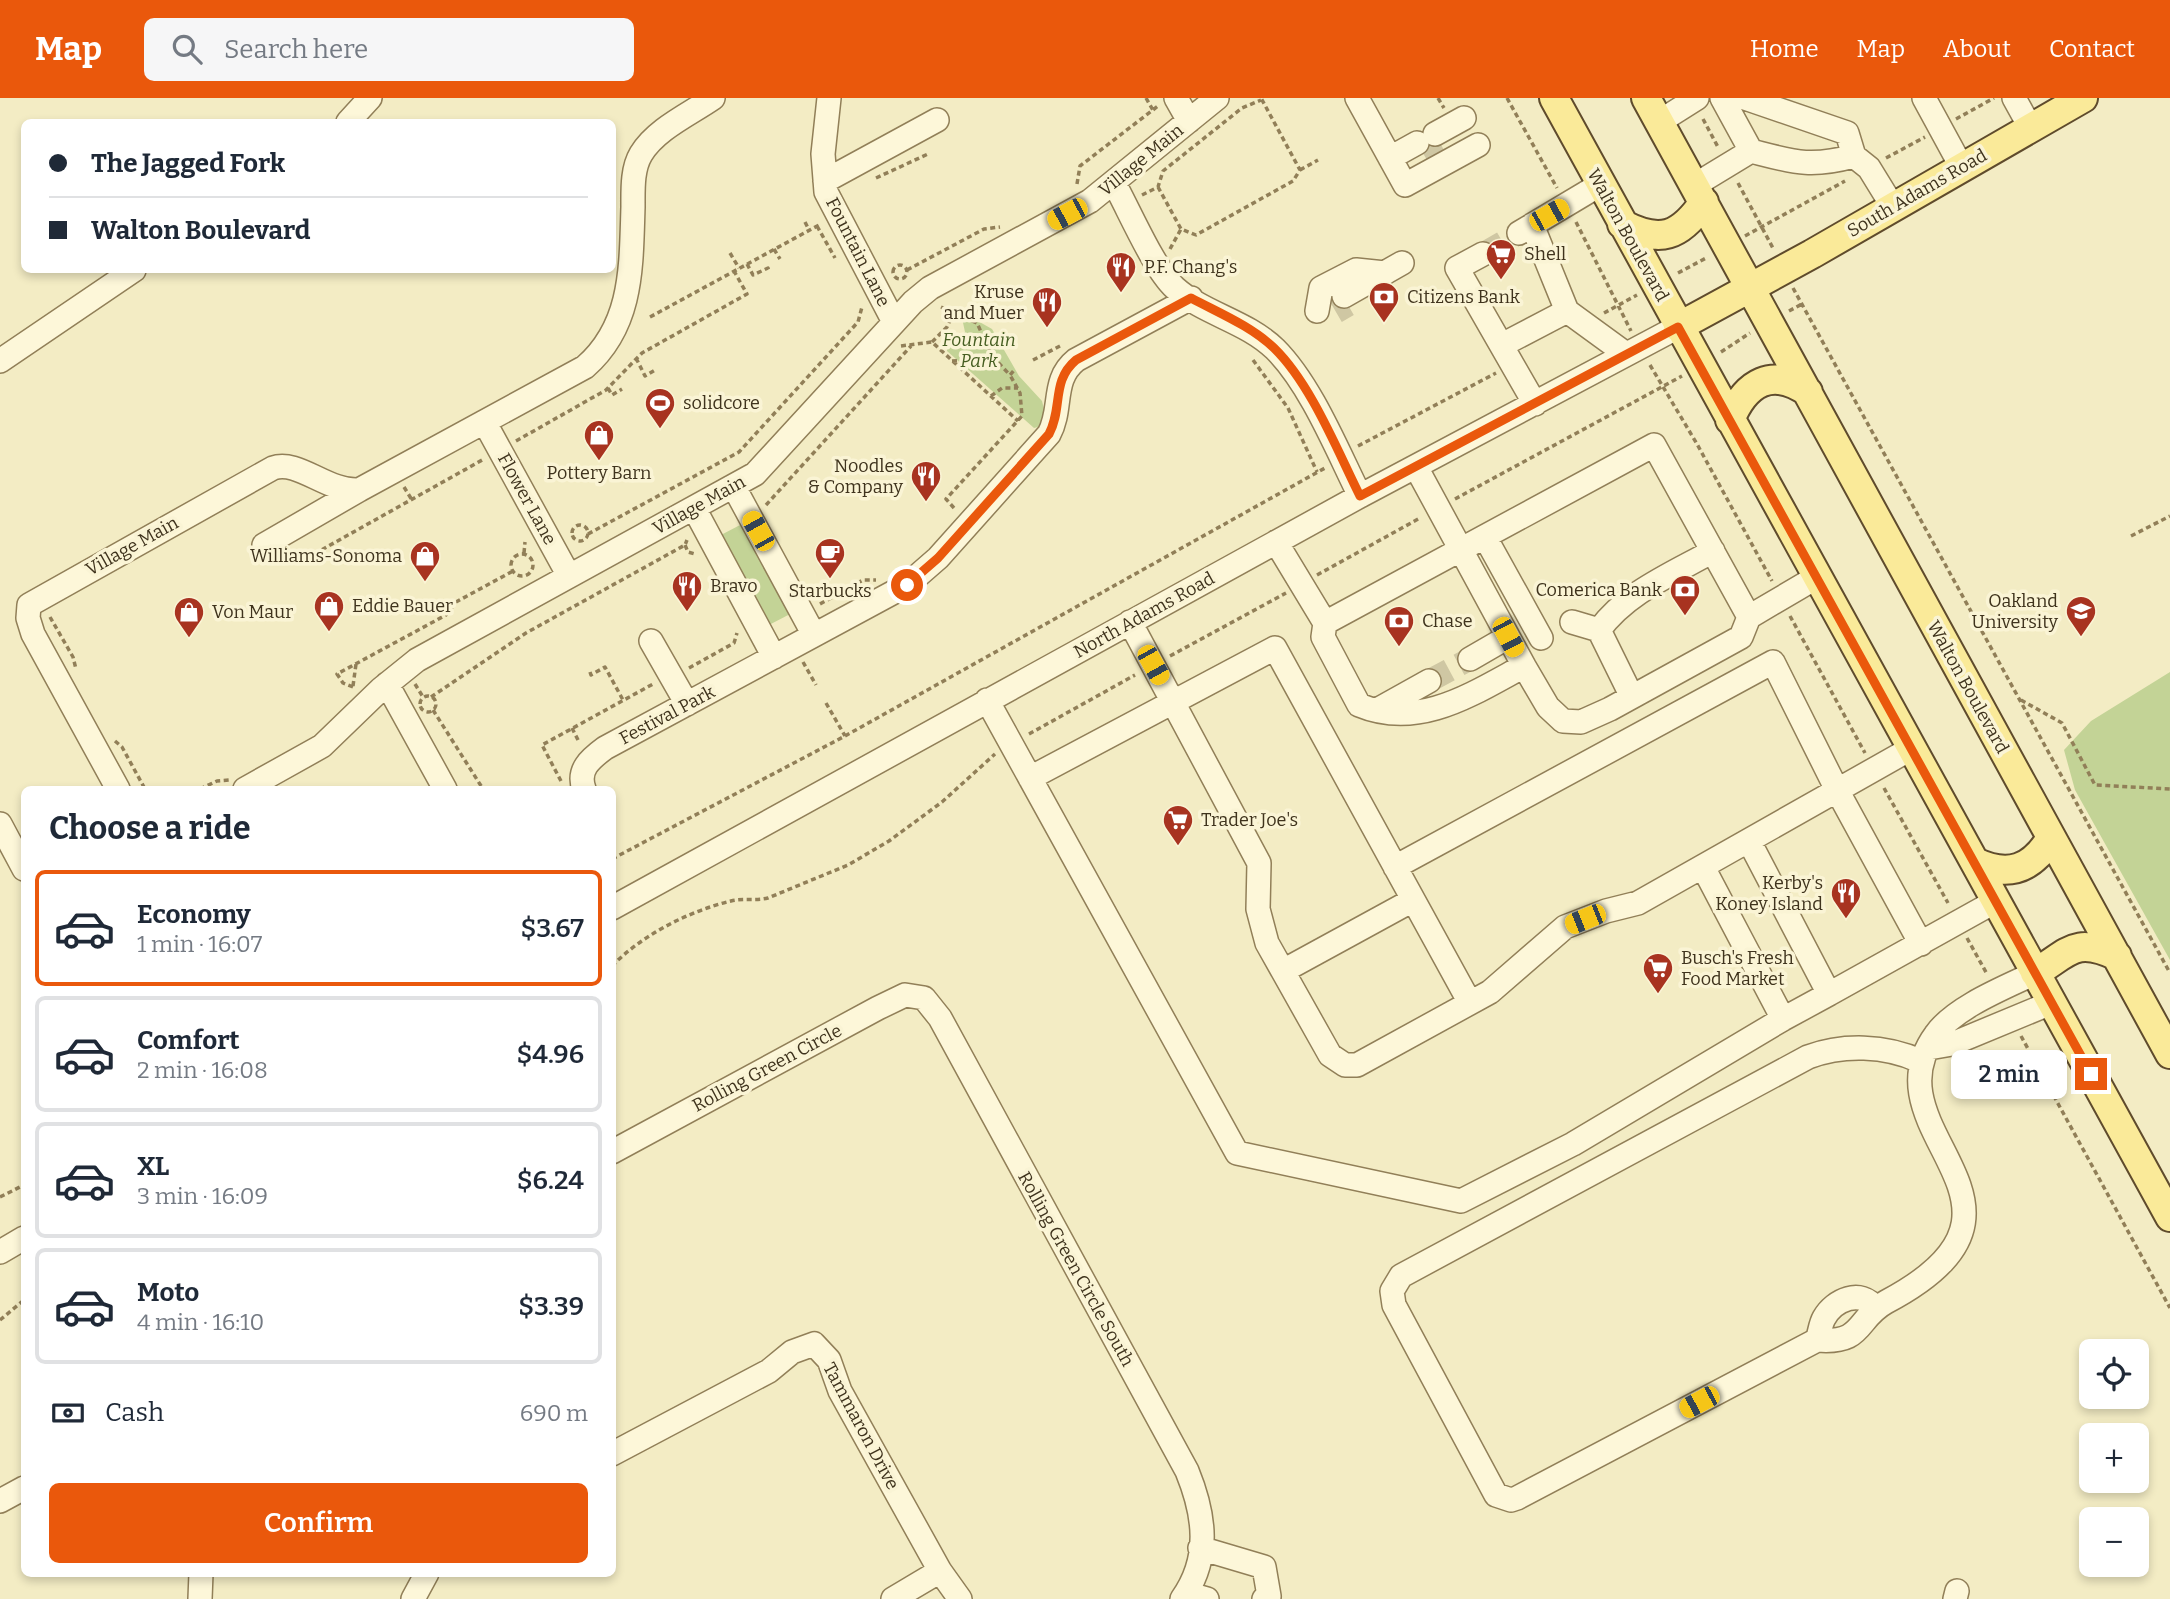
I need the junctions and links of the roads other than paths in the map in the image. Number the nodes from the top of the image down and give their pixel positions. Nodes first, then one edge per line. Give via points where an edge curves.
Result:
1 (370, 98) edge
2 (713, 98) edge
3 (1217, 98) edge
4 (1357, 98) edge
5 (1554, 98) edge
6 (1697, 98) edge
7 (1721, 98) edge
8 (1745, 98) edge
9 (1924, 98) edge
10 (2014, 98) edge
11 (2083, 98) edge
12 (1169, 99) edge
13 (835, 102) edge
14 (1653, 110) edge
15 (351, 119) edge
16 (937, 120) dead end
17 (1189, 121) junction
18 (2030, 127) junction
19 (1751, 151) junction
20 (1854, 156) junction
21 (1395, 166) junction
22 (1961, 166) junction
23 (825, 181) junction
24 (1114, 183) junction
25 (1601, 184) junction
26 (1699, 194) junction
27 (1893, 207) junction
28 (1622, 224) junction
29 (1483, 254) tunnel mouth
30 (1393, 268) dead end
31 (130, 273) edge
32 (1751, 287) junction
33 (1191, 298) junction
34 (1335, 305) tunnel mouth
35 (1567, 311) junction
36 (1678, 327) junction
37 (894, 333) junction
38 (1502, 345) junction
39 (1626, 354) junction
40 (0, 360) edge
41 (1808, 392) junction
42 (1535, 404) junction
43 (1730, 420) junction
44 (485, 423) junction
45 (1416, 467) junction
46 (734, 487) junction
47 (359, 490) junction
48 (1360, 496) junction
49 (694, 508) junction
50 (1485, 537) junction
51 (1276, 542) junction
52 (264, 544) dead end
53 (1462, 550) junction
54 (1713, 551) junction
55 (569, 576) junction
56 (1817, 577) junction
57 (1749, 617) junction
58 (1130, 622) junction
59 (1325, 623) junction
60 (1557, 629) junction
61 (1599, 631) junction
62 (814, 635) junction
63 (651, 641) dead end
64 (1516, 651) junction
65 (774, 657) junction
66 (1470, 659) tunnel mouth
67 (1429, 681) tunnel mouth
68 (387, 684) junction
69 (1631, 695) junction
70 (987, 700) junction
71 (1174, 702) junction
72 (687, 704) junction
73 (1377, 710) junction
74 (1912, 748) junction
75 (1030, 778) junction
76 (242, 782) edge
77 (454, 785) edge
78 (116, 786) edge
79 (575, 786) edge
80 (1837, 790) junction
81 (0, 824) edge
82 (2051, 838) junction
83 (1748, 841) junction
84 (1975, 862) junction
85 (21, 863) edge
86 (1395, 867) junction
87 (1703, 867) junction
88 (1413, 900) junction
89 (1996, 901) junction
90 (616, 906) edge
91 (1921, 944) junction
92 (2117, 956) junction
93 (1283, 971) junction
94 (2035, 972) junction
95 (1829, 994) junction
96 (924, 998) joint
97 (1470, 1003) junction
98 (2051, 1003) junction
99 (1783, 1019) junction
100 (1924, 1054) junction
101 (2170, 1054) edge
102 (616, 1150) edge
103 (2170, 1217) edge
104 (21, 1240) edge
105 (0, 1252) edge
106 (1875, 1308) junction
107 (1817, 1340) junction
108 (616, 1452) edge
109 (21, 1490) edge
110 (0, 1501) edge
111 (1200, 1548) junction
112 (940, 1571) junction
113 (201, 1577) edge
114 (425, 1577) edge
115 (1192, 1597) edge
116 (200, 1599) edge
117 (413, 1599) edge
118 (893, 1599) edge
119 (960, 1599) edge
120 (1264, 1599) edge

1 - 15 street
2 - 44 street via 656,137 638,160 626,294 612,337 574,374
3 - 17 street, Village Main
4 - 21 street
5 - 25 main road, Walton Boulevard
6 - 14 street
7 - 19 street
8 - 20 street via 1847,133
9 - 22 street
10 - 18 street
11 - 18 main road, South Adams Road
12 - 17 street
13 - 23 street, Fountain Lane via 823,154
14 - 26 main road, Walton Boulevard
16 - 23 street
17 - 24 street, Village Main
18 - 22 main road, South Adams Road
19 - 20 street via 1822,165
19 - 26 street
20 - 27 street via 1869,168
21 - 21 street via 1431,147 1470,131 1405,185
22 - 27 main road, South Adams Road
23 - 37 street, Fountain Lane via 830,203
24 - 33 street via 1167,279
24 - 37 street, Village Main via 1090,201 930,288
25 - 28 main road, Walton Boulevard
25 - 35 street via 1525,229
26 - 28 main road via 1686,224 1668,234 1645,234
26 - 32 main road, Walton Boulevard
27 - 32 main road, South Adams Road
28 - 36 main road, Walton Boulevard
29 - 38 street via 1457,268
30 - 34 street
31 - 40 street
32 - 36 main road, South Adams Road
32 - 41 main road, Walton Boulevard
33 - 48 street via 1261,337 1284,360
33 - 62 street, Festival Park via 1066,368 1049,434 938,558 907,585
35 - 38 street
35 - 39 street
36 - 39 street, North Adams Road
36 - 43 main road, Walton Boulevard
37 - 46 street, Village Main via 755,474
38 - 42 street
39 - 42 street, North Adams Road
41 - 43 main road via 1785,380 1762,382 1747,392
41 - 82 main road, Walton Boulevard
42 - 45 street, North Adams Road
43 - 56 main road, Walton Boulevard
44 - 47 street
44 - 55 street, Flower Lane
45 - 48 street, North Adams Road
45 - 53 street
46 - 49 street, Village Main
46 - 62 street
47 - 52 street
47 - 78 street, Village Main via 329,486 299,469 281,465 29,605 27,618 33,634
48 - 51 street, North Adams Road
49 - 55 street, Village Main
49 - 65 street
50 - 53 street
50 - 54 street via 1654,445
50 - 60 street
51 - 58 street, North Adams Road
51 - 59 street
53 - 59 street
53 - 64 street
54 - 57 street
54 - 61 street via 1635,594 1612,612
55 - 68 street, Village Main via 417,660
56 - 57 street
56 - 74 main road, Walton Boulevard
57 - 69 street via 1741,637
58 - 70 street, North Adams Road
58 - 71 street
59 - 73 street via 1323,637 1359,705
60 - 61 street
60 - 64 street
61 - 69 street
62 - 65 street, Festival Park
63 - 72 street
64 - 66 street
64 - 69 street via 1548,707 1563,721 1581,722
64 - 73 street via 1448,706 1404,715
65 - 72 street, Festival Park
67 - 73 street
68 - 76 street, Village Main via 322,746
68 - 77 street
70 - 75 street
70 - 90 street, North Adams Road
71 - 75 street
71 - 86 street via 1275,648
71 - 93 street via 1259,863 1258,909 1267,943
72 - 79 street, Festival Park via 594,756
74 - 80 street
74 - 84 main road, Walton Boulevard
75 - 99 street via 1237,1153 1461,1201 1573,1144
80 - 83 street
80 - 86 street via 1773,662
80 - 91 street
81 - 85 street
82 - 84 main road via 2038,857 2019,870 1997,870
82 - 92 main road, Walton Boulevard
83 - 87 street
83 - 95 street
84 - 89 main road, Walton Boulevard
86 - 88 street
87 - 97 street via 1638,903 1565,927 1490,992
87 - 99 street
88 - 93 street
88 - 97 street
89 - 91 street
89 - 94 main road, Walton Boulevard
91 - 95 street
92 - 94 main road via 2090,946 2076,947
92 - 101 main road, Walton Boulevard
93 - 97 street via 1330,1055 1345,1065 1357,1065
94 - 98 main road, Walton Boulevard
94 - 100 street via 1949,1021
95 - 99 street
96 - 102 street, Rolling Green Circle via 905,995
96 - 111 street, Rolling Green Circle South via 940,1018 1187,1471 1199,1500 1204,1531
98 - 100 street
98 - 103 main road, Walton Boulevard
100 - 106 street via 1922,1103 1962,1191 1963,1230 1939,1268
100 - 107 street via 1852,1048 1808,1057 1410,1270 1395,1282 1392,1291 1394,1305 1487,1482 1496,1495 1511,1500
104 - 105 street
106 - 107 street via 1853,1335
106 - 107 street via 1856,1298 1840,1301 1824,1317
108 - 112 street, Tammaron Drive via 769,1371 792,1352 814,1344 829,1360 840,1391
109 - 110 street
111 - 115 street, Rolling Green Circle South
111 - 120 street via 1264,1567 1269,1595
112 - 118 street
112 - 119 street, Tammaron Drive
113 - 116 street
114 - 117 street

